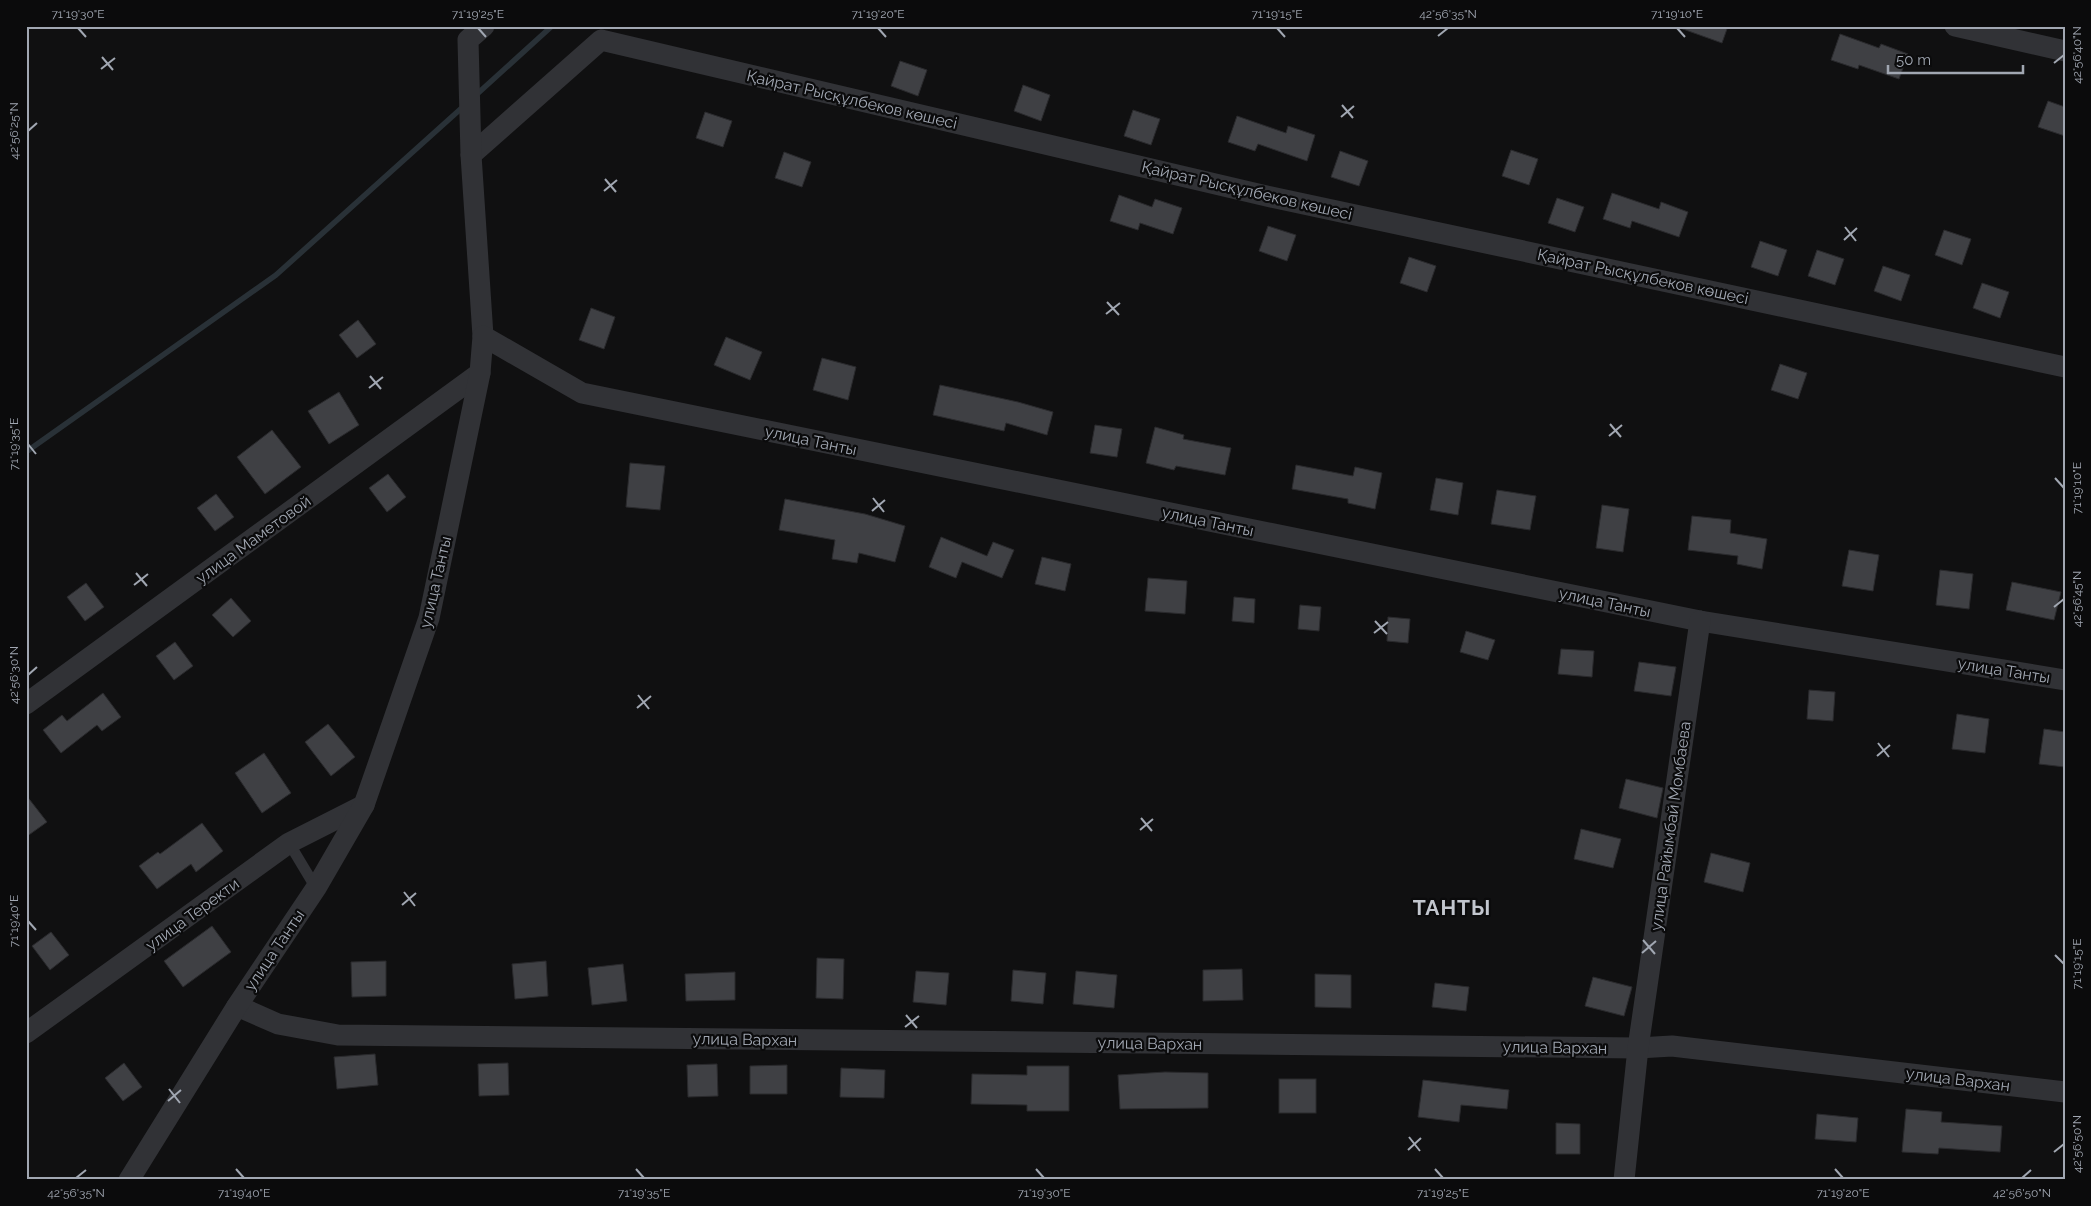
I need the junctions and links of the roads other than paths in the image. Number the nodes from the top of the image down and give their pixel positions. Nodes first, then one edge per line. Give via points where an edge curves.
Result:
1 (484, 26) edge
2 (617, 26) edge
3 (1956, 26) edge
4 (601, 40) junction
5 (2065, 51) edge
6 (471, 155) junction
7 (483, 336) junction
8 (2065, 366) edge
9 (480, 373) junction
10 (1700, 621) junction
11 (2065, 680) edge
12 (26, 704) edge
13 (364, 805) junction
14 (289, 843) junction
15 (316, 888) junction
16 (237, 1006) junction
17 (26, 1034) edge
18 (1638, 1048) junction
19 (2065, 1092) edge
20 (129, 1180) edge
21 (1624, 1180) edge

1 - 6 street via 468,40
2 - 4 street
3 - 5 street
4 - 6 street
4 - 8 street, Қайрат Рысқұлбеков көшесі via 1271,197
6 - 7 street
7 - 9 street, улица Танты
7 - 10 street, улица Танты via 582,393
9 - 12 street, улица Маметовой
9 - 13 street, улица Танты via 429,618
10 - 11 street, улица Танты
10 - 18 street, улица Райымбай Момбаева
13 - 14 street, улица Теректи
13 - 15 street, улица Танты
14 - 15 lane
14 - 17 street, улица Теректи
15 - 16 street, улица Танты
16 - 18 street, улица Вархан via 278,1024 338,1035
16 - 20 street, улица Танты
18 - 19 street, улица Вархан via 1672,1046
18 - 21 street, улица Райымбай Момбаева

